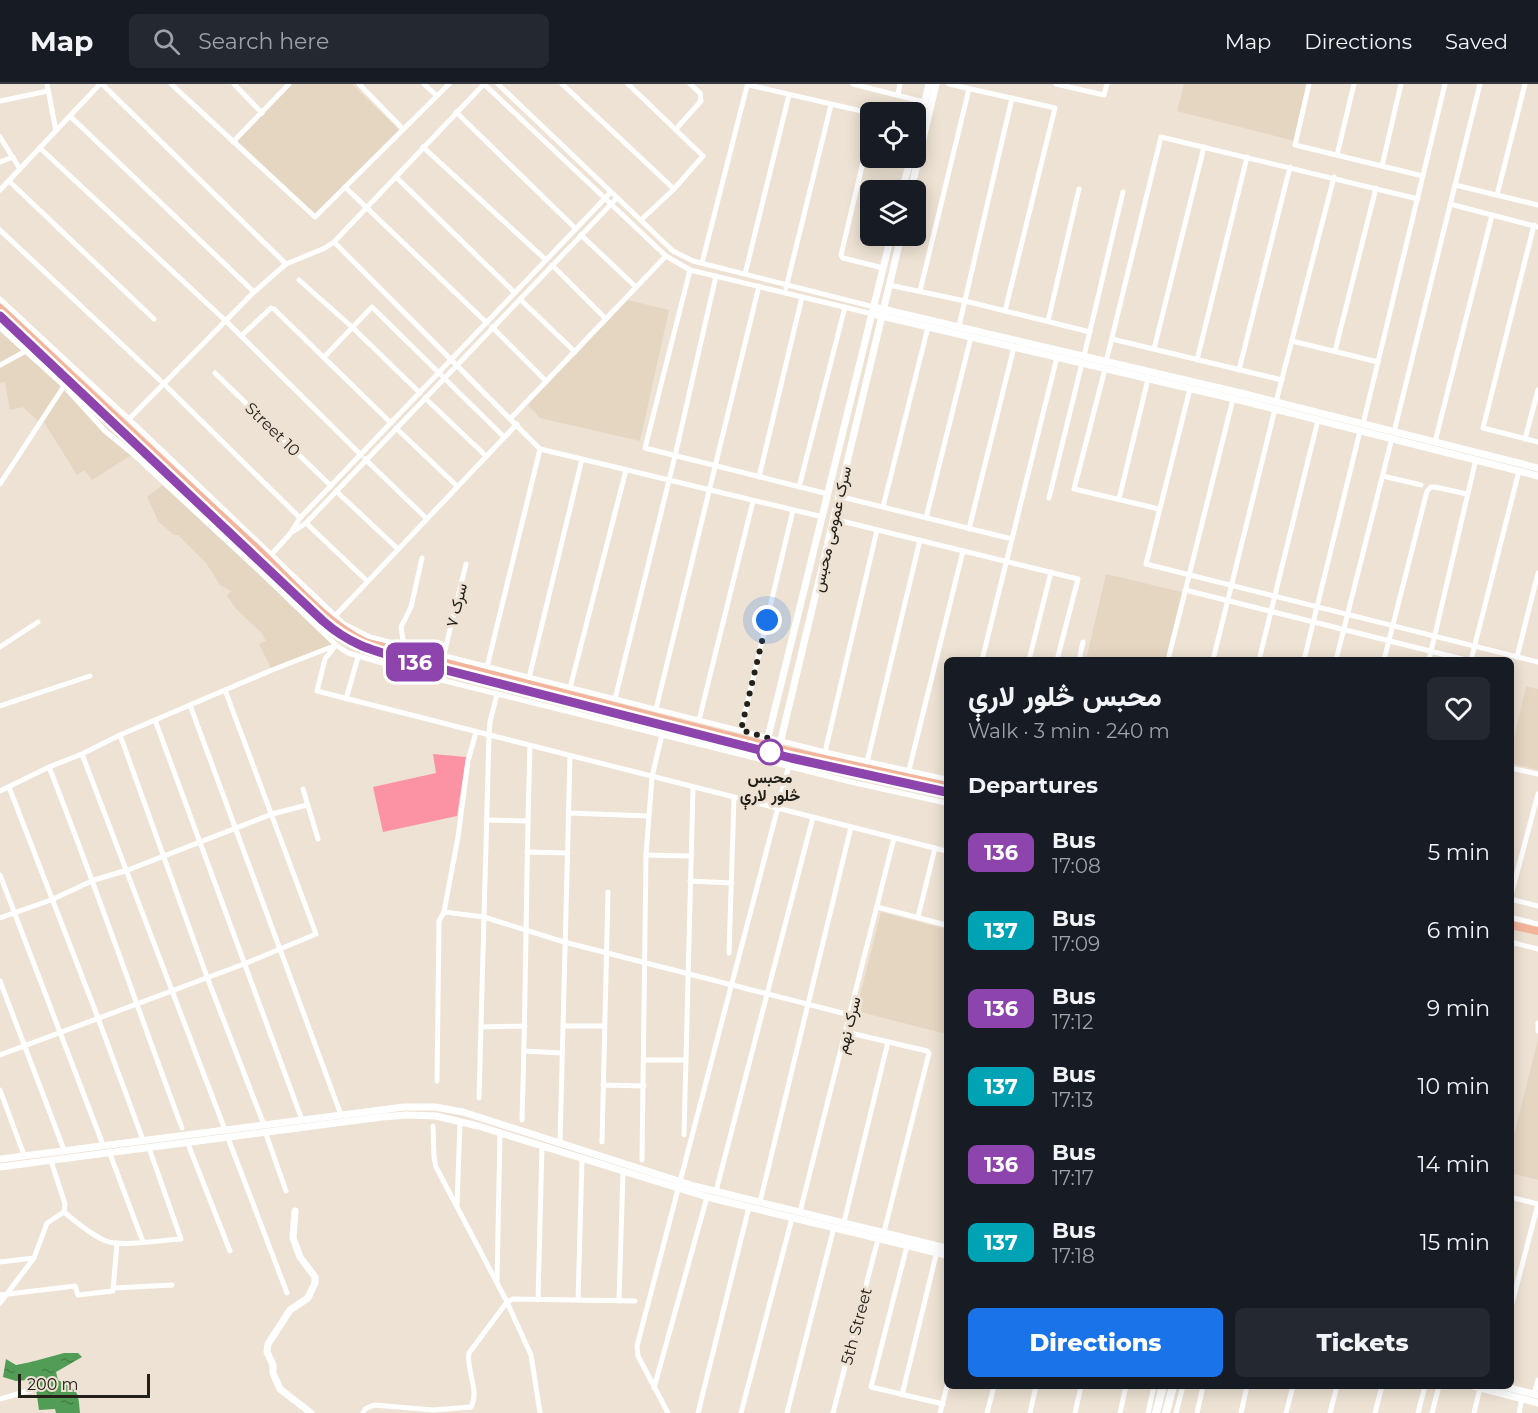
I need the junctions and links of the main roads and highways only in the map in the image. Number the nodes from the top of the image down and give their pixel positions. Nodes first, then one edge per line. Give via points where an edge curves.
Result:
1 (0, 308) edge
2 (0, 316) edge
3 (265, 562) junction
4 (442, 663) junction
5 (791, 758) junction
6 (944, 786) edge
7 (944, 792) edge
8 (1514, 925) edge
9 (1514, 931) edge
10 (1538, 931) edge
11 (1538, 936) edge
12 (1162, 1389) edge
13 (1172, 1389) edge
14 (1156, 1413) edge
15 (1166, 1413) edge

1 - 3 highway
2 - 3 highway
3 - 4 highway via 346,632 365,642
4 - 5 highway
4 - 5 highway via 767,741 780,745
5 - 6 highway
5 - 7 highway
8 - 10 highway
9 - 11 highway
12 - 14 main road
13 - 15 main road

